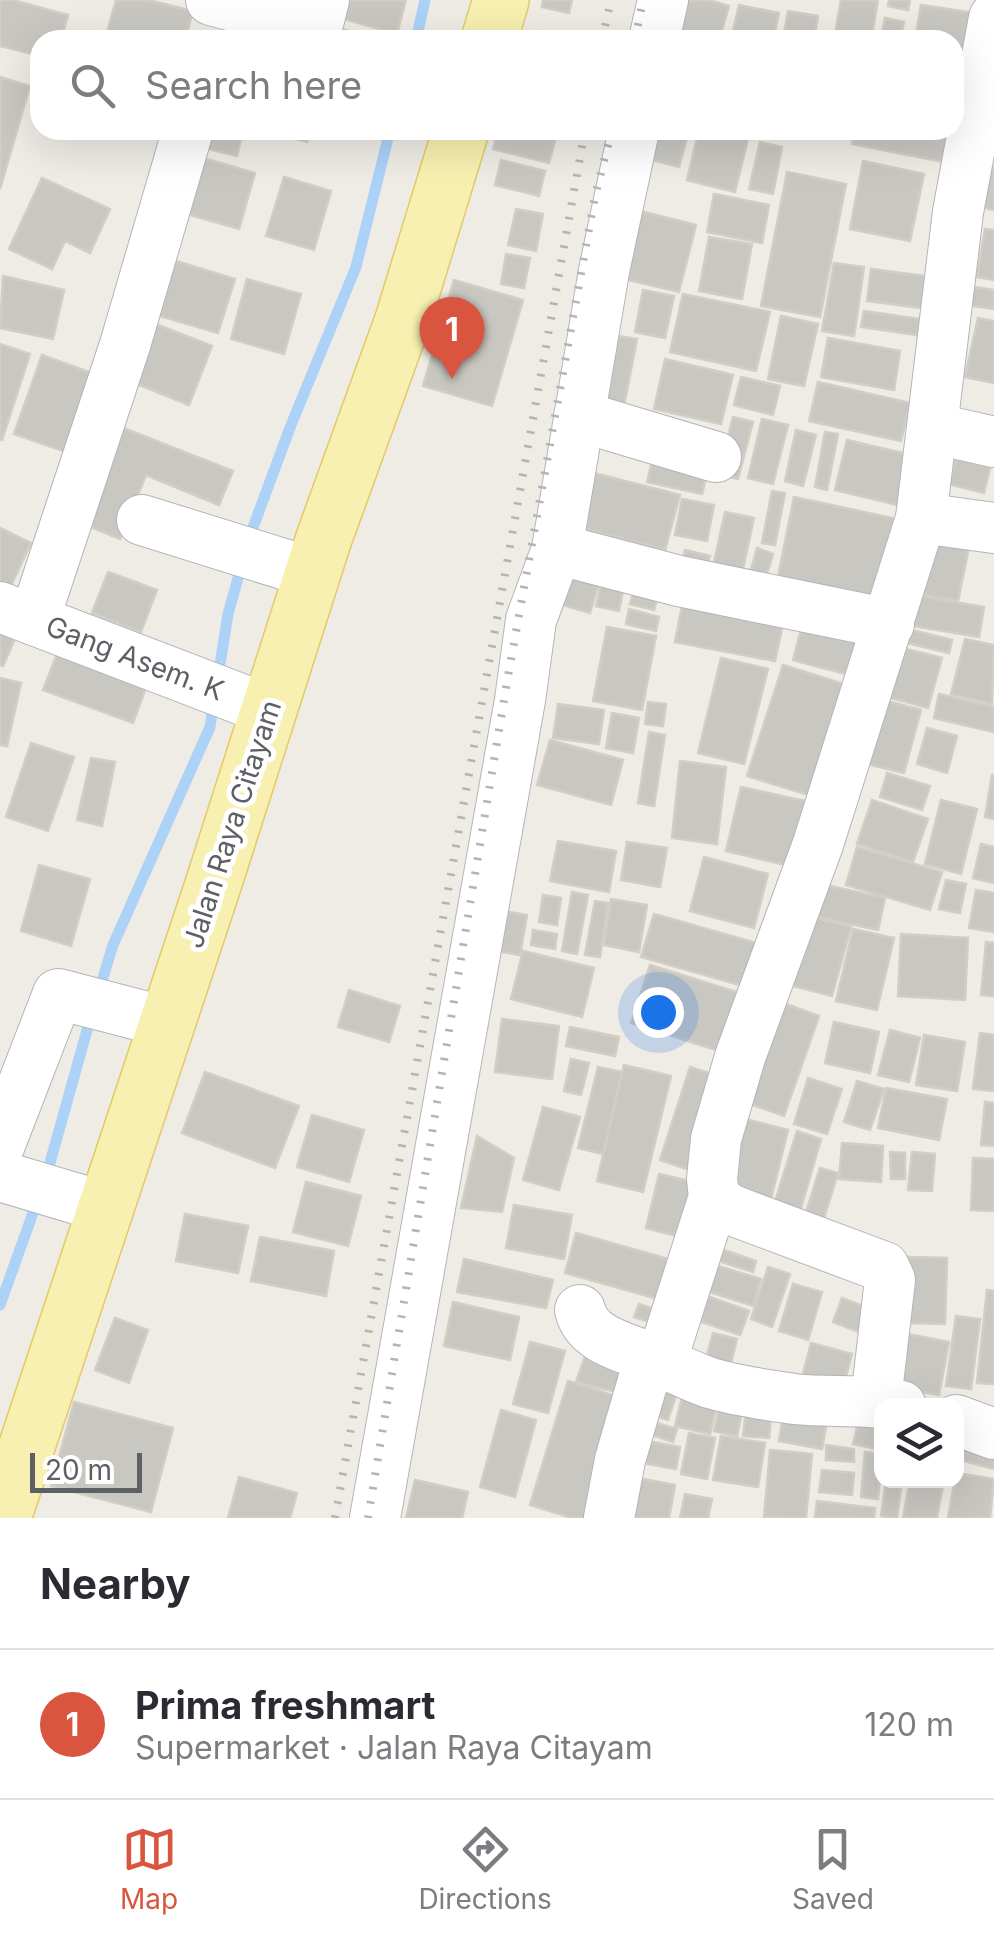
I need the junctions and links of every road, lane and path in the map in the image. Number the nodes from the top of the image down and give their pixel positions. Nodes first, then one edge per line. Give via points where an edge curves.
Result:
1 (324, 0) edge
2 (502, 0) edge
3 (663, 0) edge
4 (218, 15) edge
5 (994, 18) edge
6 (492, 30) edge
7 (656, 30) edge
8 (185, 140) edge
9 (459, 140) edge
10 (632, 140) edge
11 (976, 215) edge
12 (579, 416) junction
13 (932, 428) junction
14 (994, 442) edge
15 (716, 457) dead end
16 (920, 518) junction
17 (142, 520) dead end
18 (994, 528) edge
19 (557, 548) junction
20 (302, 570) junction
21 (17, 613) edge
22 (889, 624) junction
23 (260, 706) junction
24 (156, 1020) junction
25 (2, 1166) edge
26 (714, 1197) junction
27 (86, 1202) junction
28 (580, 1310) dead end
29 (655, 1360) junction
30 (888, 1398) edge
31 (874, 1403) edge
32 (964, 1423) edge
33 (994, 1434) edge
34 (12, 1456) edge
35 (3, 1518) edge
36 (376, 1518) edge
37 (609, 1518) edge

1 - 4 street via 312,26
2 - 6 main road
3 - 7 street
5 - 11 street
8 - 21 street via 126,345
9 - 20 main road, Jalan Raya Citayam via 403,320
10 - 12 street
11 - 13 street
12 - 15 street
12 - 19 street
13 - 14 street
13 - 16 street
16 - 18 street
16 - 22 street
17 - 20 street
19 - 22 street
19 - 36 street via 531,620
20 - 23 main road, Jalan Raya Citayam
21 - 23 street, Gang Asem. K
22 - 26 street via 740,1057 716,1139
23 - 24 main road, Jalan Raya Citayam
24 - 25 street via 58,994
24 - 27 main road, Jalan Raya Citayam
25 - 27 street
26 - 29 street
26 - 30 street via 730,1209 884,1267 890,1280
27 - 34 main road, Jalan Raya Citayam
28 - 29 street via 594,1333
29 - 31 street via 743,1391
29 - 37 street via 620,1460
32 - 33 street
34 - 35 main road, Jalan Raya Citayam

